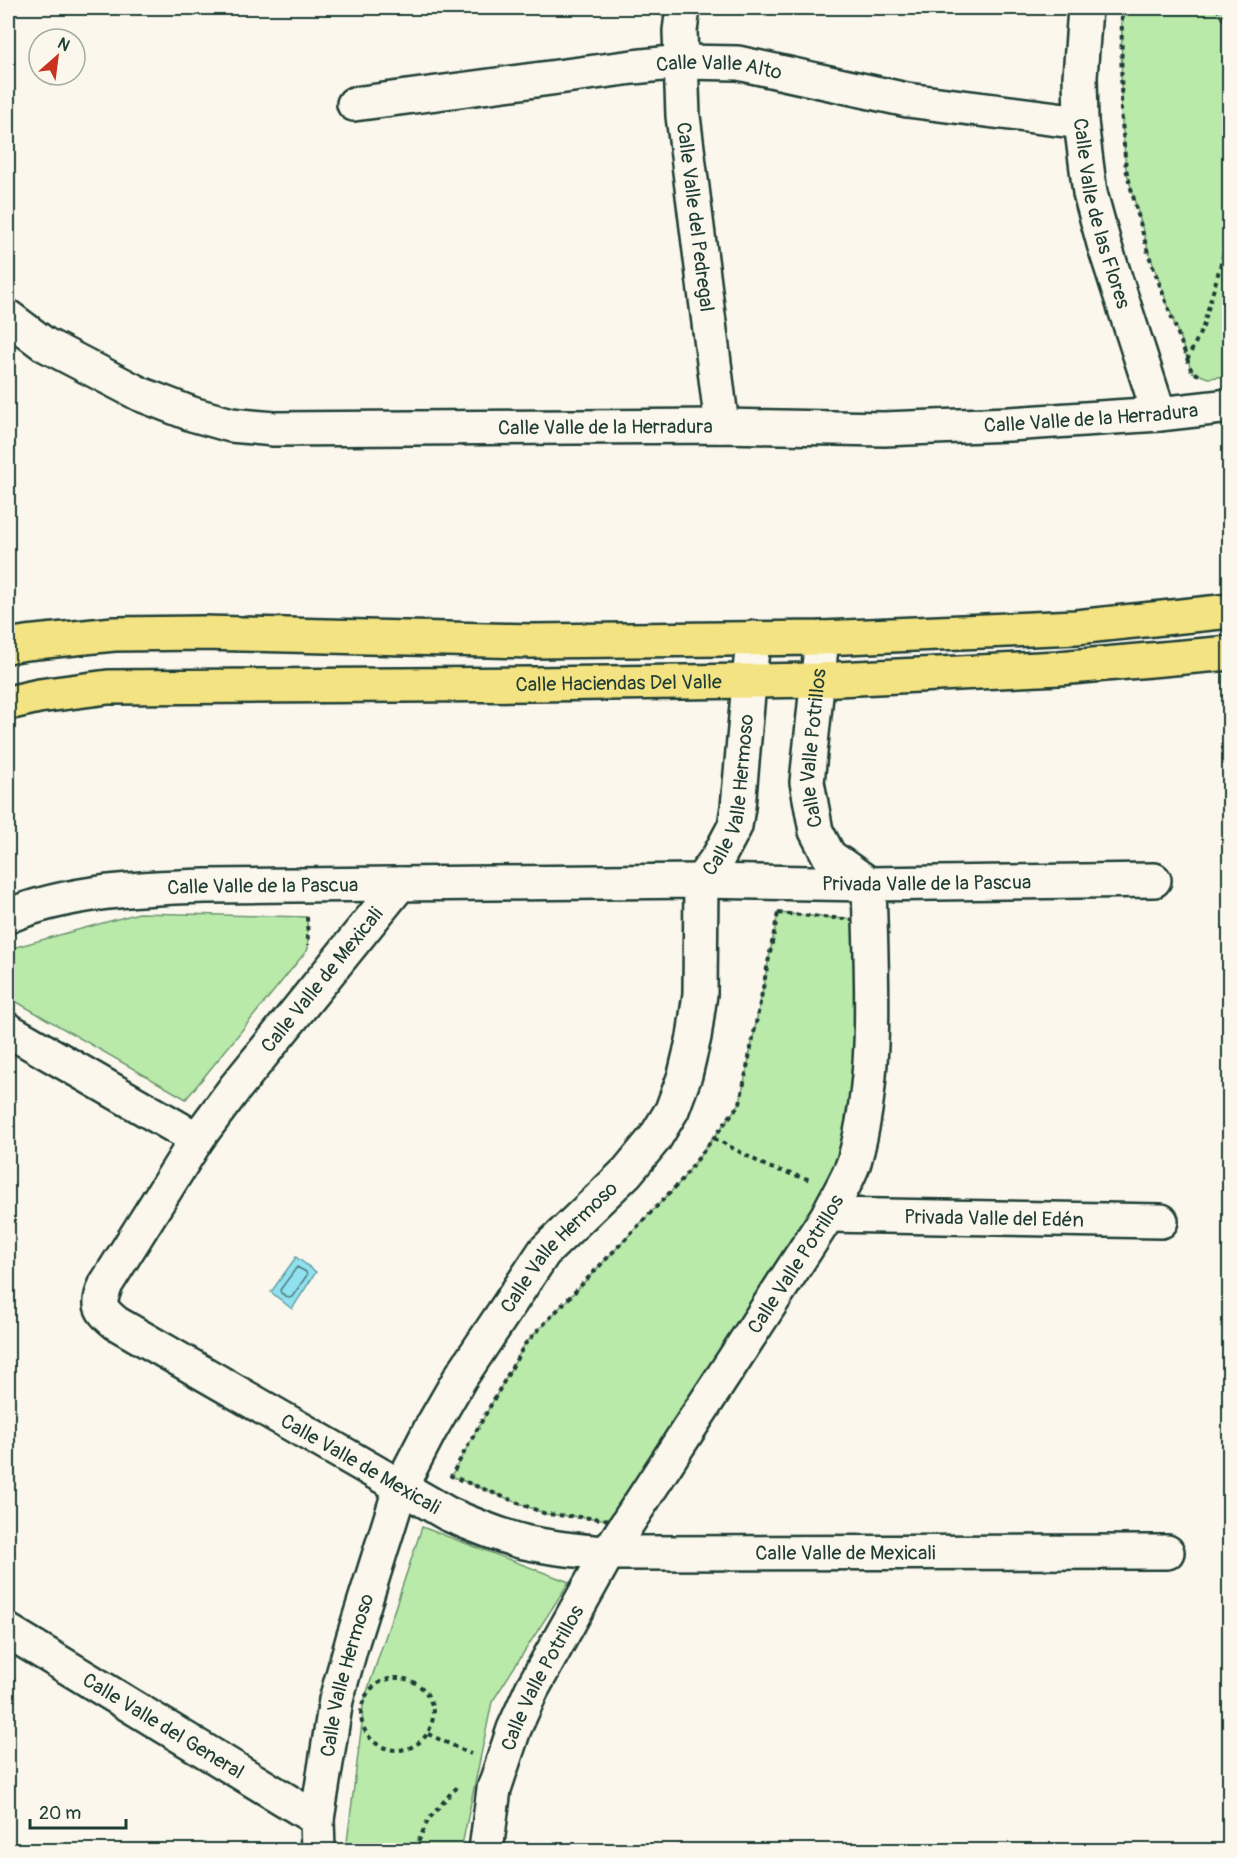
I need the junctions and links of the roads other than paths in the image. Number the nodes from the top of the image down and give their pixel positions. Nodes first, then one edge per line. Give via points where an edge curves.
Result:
1 (683, 8) edge
2 (1085, 8) edge
3 (681, 62) junction
4 (354, 104) dead end
5 (1081, 122) junction
6 (8, 317) edge
7 (1230, 406) edge
8 (1159, 414) junction
9 (722, 426) junction
10 (1230, 611) edge
11 (753, 638) junction
12 (822, 638) junction
13 (8, 646) edge
14 (1230, 653) edge
15 (817, 680) junction
16 (748, 682) junction
17 (8, 704) edge
18 (1154, 880) dead end
19 (701, 881) junction
20 (400, 884) junction
21 (869, 884) junction
22 (8, 916) edge
23 (8, 1030) edge
24 (197, 1139) junction
25 (828, 1215) junction
26 (1161, 1221) dead end
27 (400, 1486) junction
28 (1167, 1552) dead end
29 (608, 1553) junction
30 (10, 1638) edge
31 (317, 1835) edge
32 (486, 1851) edge

1 - 3 street, Calle Valle del Pedregal
2 - 5 street, Calle Valle de las Flores
3 - 4 street, Calle Valle Alto
3 - 5 street, Calle Valle Alto via 738,63 907,100
3 - 9 street, Calle Valle del Pedregal via 682,117
5 - 8 street, Calle Valle de las Flores via 1093,203
6 - 9 street, Calle Valle de la Herradura via 44,344 140,394 231,426
7 - 8 street, Calle Valle de la Herradura
8 - 9 street, Calle Valle de la Herradura via 884,429
10 - 12 main road via 1076,627
11 - 12 main road
11 - 13 main road via 532,641 203,633 114,634
11 - 16 street, Calle Valle Hermoso
12 - 15 street, Calle Valle Potrillos
14 - 15 main road, Calle Haciendas Del Valle via 1059,668
15 - 16 main road, Calle Haciendas Del Valle
15 - 21 street, Calle Valle Potrillos via 807,782 816,831 829,856
16 - 17 main road, Calle Haciendas Del Valle via 108,687
16 - 19 street, Calle Valle Hermoso via 735,826
18 - 21 street, Privada Valle de la Pascua
19 - 20 street, Calle Valle de la Pascua
19 - 21 street, Privada Valle de la Pascua
19 - 27 street, Calle Valle Hermoso via 700,994 685,1076 672,1110 627,1172 544,1252 460,1378
20 - 22 street, Calle Valle de la Pascua via 138,888 82,896
20 - 24 street, Calle Valle de Mexicali
21 - 25 street, Calle Valle Potrillos via 870,1041 865,1117 853,1164
23 - 24 street
24 - 27 street, Calle Valle de Mexicali via 106,1284 100,1300 104,1313
25 - 26 street, Privada Valle del Edén
25 - 29 street, Calle Valle Potrillos
27 - 29 street, Calle Valle de Mexicali via 485,1530 524,1542
27 - 31 street, Calle Valle Hermoso via 336,1700
28 - 29 street, Calle Valle de Mexicali
29 - 32 street, Calle Valle Potrillos via 514,1729 494,1789
30 - 31 street, Calle Valle del General

